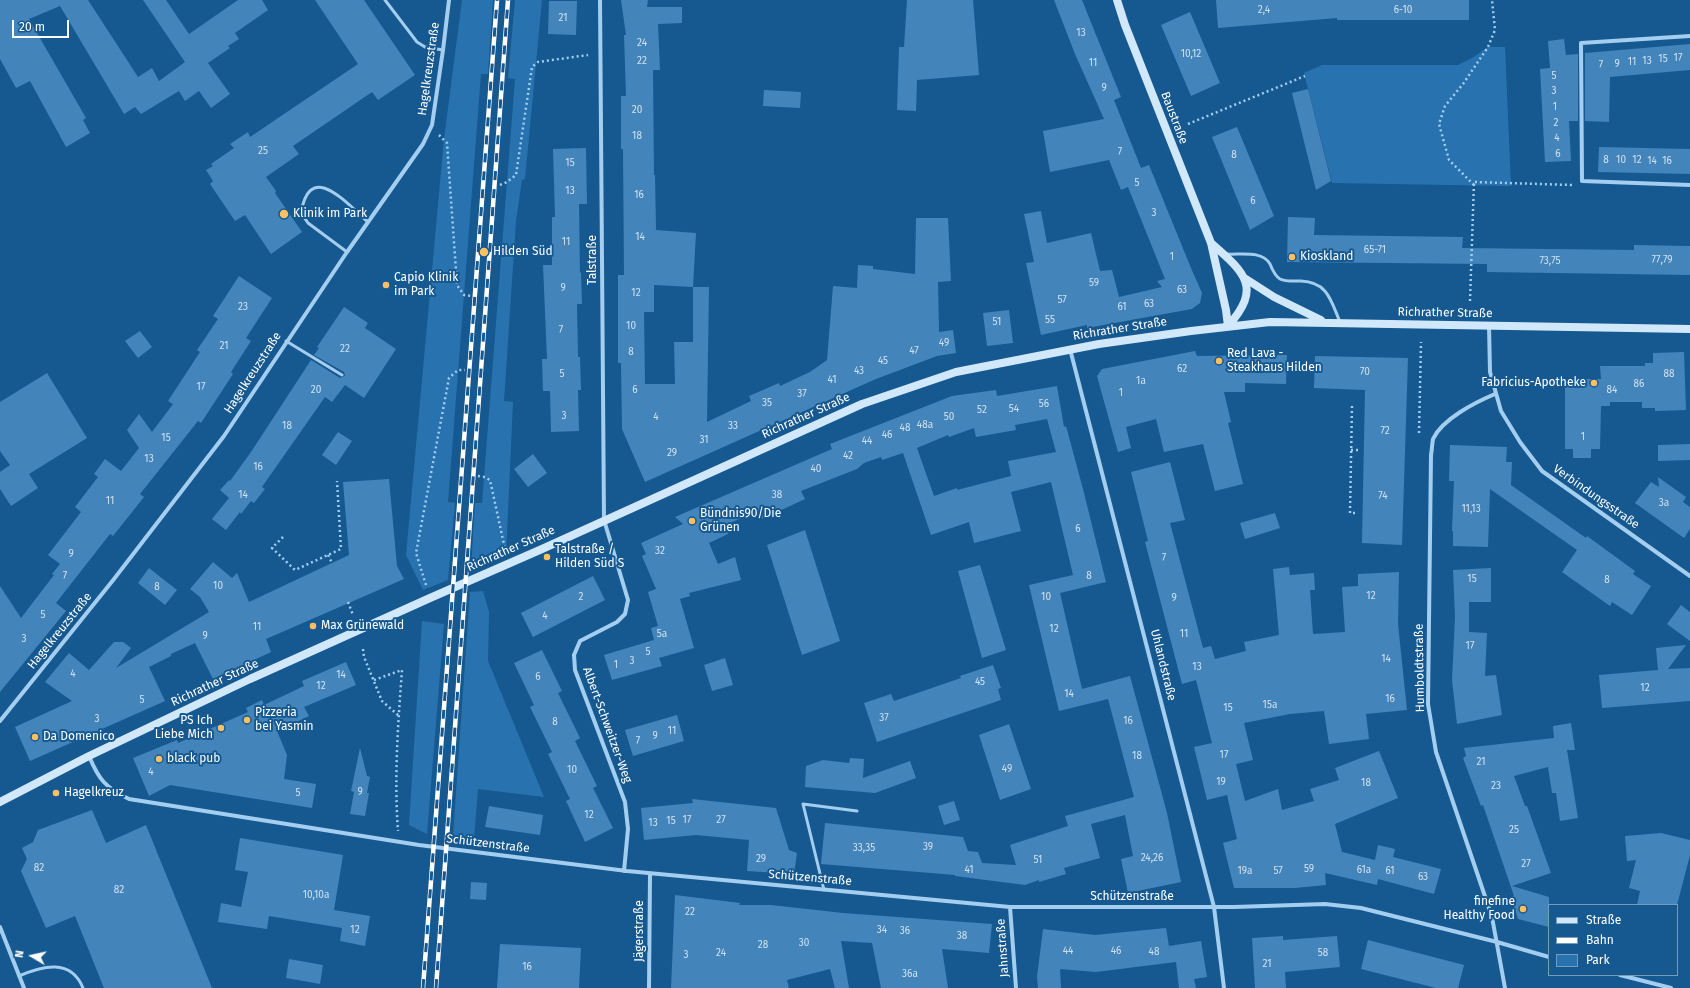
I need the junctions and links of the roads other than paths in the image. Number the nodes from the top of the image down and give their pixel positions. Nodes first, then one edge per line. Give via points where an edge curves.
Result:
1 (385, 0) edge
2 (449, 0) edge
3 (600, 0) edge
4 (1117, 0) edge
5 (1690, 36) edge
6 (444, 50) junction
7 (1690, 185) edge
8 (368, 222) junction
9 (1211, 243) junction
10 (347, 252) junction
11 (1224, 254) junction
12 (1246, 279) junction
13 (1326, 322) junction
14 (1340, 322) junction
15 (1489, 325) junction
16 (1228, 326) junction
17 (1690, 329) edge
18 (286, 341) junction
19 (1070, 349) junction
20 (342, 375) dead end
21 (1495, 394) junction
22 (604, 520) junction
23 (1690, 576) edge
24 (0, 721) edge
25 (89, 756) junction
26 (0, 802) edge
27 (857, 811) dead end
28 (624, 871) junction
29 (650, 874) junction
30 (824, 890) junction
31 (1010, 907) junction
32 (1214, 907) junction
33 (0, 927) edge
34 (1497, 942) junction
35 (1548, 957) edge
36 (19, 976) junction
37 (1624, 976) edge
38 (24, 988) edge
39 (83, 988) edge
40 (649, 988) edge
41 (1016, 988) edge
42 (1224, 988) edge
43 (1505, 988) edge
44 (1671, 988) edge

1 - 6 lane via 417,42 425,47
2 - 6 street, Hagelkreuzstraße
3 - 22 street, Talstraße
4 - 9 main road, Baustraße
5 - 7 street via 1581,43 1582,181
6 - 8 street, Hagelkreuzstraße via 432,125 423,144
8 - 10 street, Hagelkreuzstraße
8 - 10 lane via 331,190 321,187 310,190 303,200 301,213 308,223
9 - 11 main road, Baustraße
9 - 16 main road, Baustraße
10 - 18 street, Hagelkreuzstraße
11 - 12 main road, Baustraße
11 - 14 lane via 1256,254 1268,262 1280,279 1311,282 1321,286 1327,292
12 - 13 main road, Baustraße via 1274,297
12 - 16 main road via 1244,305
13 - 14 main road, Richrather Straße
13 - 16 main road, Richrather Straße via 1270,322
14 - 15 main road, Richrather Straße
15 - 17 main road, Richrather Straße
15 - 21 street, Verbindungsstraße via 1490,372
16 - 19 main road, Richrather Straße
18 - 20 lane
18 - 24 street, Hagelkreuzstraße via 224,436 114,580
19 - 22 main road, Richrather Straße via 956,372 862,404
19 - 32 street, Uhlandstraße
21 - 23 street, Verbindungsstraße via 1510,428 1542,470
21 - 34 street, Humboldtstraße via 1477,402 1444,424 1433,439 1428,704 1436,752 1492,917
22 - 25 main road, Richrather Straße via 250,679
22 - 28 street, Albert-Schweitzer-Weg via 628,600 625,614 617,622 580,641 574,655 575,670 625,802 628,830
25 - 26 main road, Richrather Straße
25 - 28 street, Schützenstraße via 97,775 113,791 129,799 419,845
27 - 30 lane via 803,804
28 - 29 street, Schützenstraße
29 - 30 street, Schützenstraße
29 - 40 street, Jägerstraße
30 - 31 street, Schützenstraße
31 - 32 street, Schützenstraße
31 - 41 street, Jahnstraße
32 - 34 street, Schützenstraße via 1332,904 1361,908
32 - 42 street, Uhlandstraße
33 - 36 street
34 - 35 street, Schützenstraße
34 - 43 street, Humboldtstraße
36 - 38 street
36 - 39 lane via 39,968 57,966 70,972 81,982
37 - 44 street

